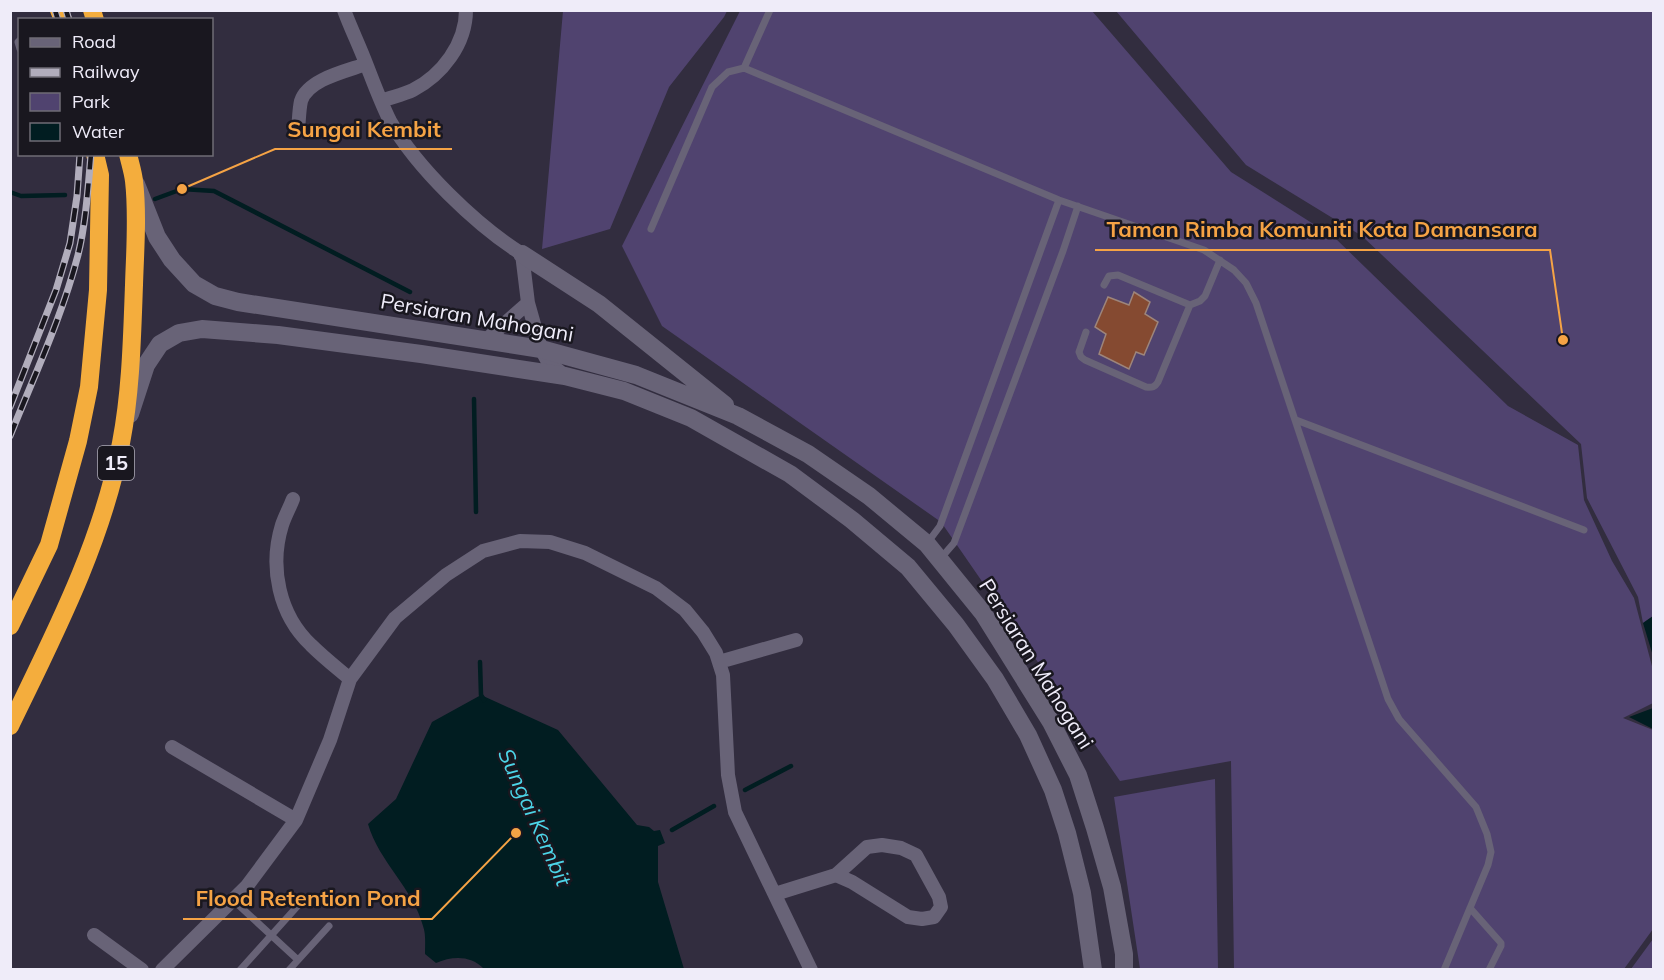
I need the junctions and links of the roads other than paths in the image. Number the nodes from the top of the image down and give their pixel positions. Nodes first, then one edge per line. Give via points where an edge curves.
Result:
1 (344, 10) edge
2 (466, 10) edge
3 (770, 10) edge
4 (366, 64) junction
5 (744, 68) junction
6 (381, 101) junction
7 (298, 130) dead end
8 (95, 156) edge
9 (128, 156) edge
10 (134, 180) junction
11 (1059, 200) junction
12 (1078, 206) junction
13 (651, 229) dead end
14 (522, 254) junction
15 (1220, 260) junction
16 (1104, 285) dead end
17 (528, 303) junction
18 (1190, 305) junction
19 (1086, 332) dead end
20 (486, 340) junction
21 (542, 349) junction
22 (565, 376) junction
23 (738, 416) junction
24 (1296, 420) junction
25 (121, 445) junction
26 (293, 499) dead end
27 (1584, 530) dead end
28 (927, 543) junction
29 (940, 560) junction
30 (10, 626) edge
31 (796, 640) dead end
32 (719, 662) junction
33 (350, 679) junction
34 (10, 726) edge
35 (172, 747) dead end
36 (296, 820) junction
37 (836, 875) junction
38 (775, 894) junction
39 (233, 900) junction
40 (303, 900) dead end
41 (1470, 908) junction
42 (329, 926) dead end
43 (94, 935) dead end
44 (271, 935) junction
45 (298, 960) junction
46 (142, 969) edge
47 (162, 969) edge
48 (240, 969) edge
49 (289, 969) edge
50 (811, 969) edge
51 (1093, 969) edge
52 (1124, 969) edge
53 (1444, 969) edge
54 (1489, 969) edge

1 - 4 street
2 - 6 street via 466,22 444,66 412,90
3 - 5 lane
4 - 6 street
4 - 7 street via 313,84 301,101
5 - 11 lane
5 - 13 lane via 728,72 712,87
6 - 14 street via 413,154 441,186
8 - 30 highway, 15 via 100,175 98,290 89,387 49,545
9 - 10 highway, 15
10 - 20 main road, Persiaran Mahogani via 157,237 172,260 194,284 215,296
10 - 25 highway, 15 via 132,354
11 - 12 lane
11 - 28 lane via 940,526
12 - 15 lane via 1204,250
12 - 29 lane via 954,543
14 - 17 street
14 - 23 main road via 600,303
15 - 18 lane via 1205,296
15 - 24 lane via 1246,283 1256,303
16 - 18 lane via 1114,274
17 - 20 street
17 - 21 street
18 - 19 lane via 1158,382 1151,388 1081,357
20 - 21 main road, Persiaran Mahogani
21 - 22 street via 548,362
21 - 23 main road, Persiaran Mahogani via 636,375
22 - 25 main road, Persiaran Mahogani via 278,335 202,330 179,333 160,345 146,365
22 - 51 main road, Persiaran Mahogani via 624,391 691,418 790,474 908,567 995,679 1028,735 1067,833 1082,893
23 - 28 main road, Persiaran Mahogani via 808,454
24 - 27 lane
24 - 41 lane via 1388,699 1399,719 1476,807 1487,834 1491,852
25 - 34 highway, 15 via 88,560
26 - 33 street via 282,526 276,564 279,590 288,616 309,644
28 - 29 main road, Persiaran Mahogani
29 - 52 main road, Persiaran Mahogani via 983,613 1051,722 1078,775 1112,887
31 - 32 street
32 - 33 street via 703,632 685,610 656,588 585,553 550,542 520,542 483,551 446,574 395,618
32 - 38 street via 728,775 735,812
33 - 36 street via 330,740
35 - 36 street
36 - 39 street via 248,886
37 - 37 street via 908,917 934,917 941,908 916,855 901,848 867,847
37 - 38 street
38 - 50 street
39 - 44 lane
39 - 47 street
40 - 44 lane
41 - 53 lane
41 - 54 lane via 1501,943
42 - 45 lane
43 - 46 street
44 - 45 lane
44 - 48 lane
45 - 49 lane

